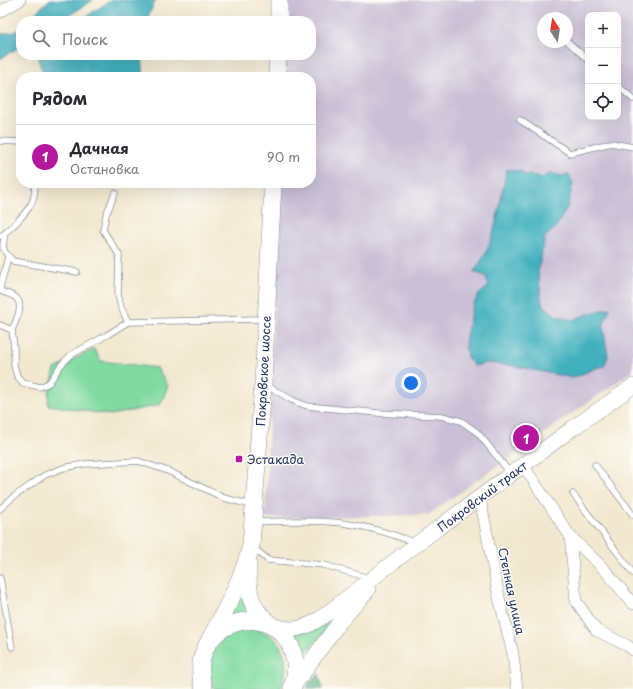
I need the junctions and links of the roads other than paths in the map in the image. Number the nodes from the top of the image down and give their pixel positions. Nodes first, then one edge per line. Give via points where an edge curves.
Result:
1 (20, 0) edge
2 (279, 0) edge
3 (0, 12) edge
4 (279, 16) edge
5 (573, 46) edge
6 (585, 57) edge
7 (278, 60) edge
8 (277, 72) edge
9 (621, 89) edge
10 (633, 99) edge
11 (520, 120) dead end
12 (0, 141) edge
13 (16, 142) edge
14 (633, 147) edge
15 (34, 188) edge
16 (273, 188) edge
17 (115, 193) dead end
18 (3, 235) edge
19 (8, 257) junction
20 (77, 272) dead end
21 (267, 319) junction
22 (128, 322) junction
23 (0, 325) edge
24 (12, 330) junction
25 (263, 384) junction
26 (633, 386) edge
27 (595, 465) dead end
28 (517, 470) junction
29 (573, 494) dead end
30 (480, 498) junction
31 (0, 509) edge
32 (254, 514) junction
33 (633, 515) edge
34 (570, 536) junction
35 (418, 544) junction
36 (249, 552) junction
37 (389, 566) junction
38 (633, 573) edge
39 (0, 578) edge
40 (371, 579) junction
41 (633, 604) edge
42 (271, 625) junction
43 (210, 639) junction
44 (12, 647) dead end
45 (633, 650) edge
46 (200, 664) junction
47 (292, 688) edge
48 (198, 689) edge
49 (204, 689) edge
50 (517, 689) edge

1 - 3 street
2 - 4 main road
5 - 6 lane
7 - 8 main road
9 - 10 lane
11 - 14 lane via 570,153 611,143
12 - 13 lane
15 - 18 lane via 33,201 28,209
16 - 21 main road, Покровское шоссе
17 - 22 lane via 103,230 119,255 118,295
18 - 19 lane via 3,246
19 - 20 lane via 13,261
19 - 24 lane via 0,288 1,292 15,297 20,306
21 - 22 lane
21 - 25 main road, Покровское шоссе
22 - 24 lane via 71,355 61,364 48,383 40,387 23,383 17,376
23 - 24 lane
25 - 28 lane via 307,406 442,416 461,421 478,432
25 - 32 main road, Покровское шоссе
26 - 28 main road, Покровский тракт
27 - 33 lane
28 - 30 main road, Покровский тракт
28 - 34 street
29 - 38 lane
30 - 35 main road, Покровский тракт
30 - 50 street, Степная улица via 513,654
31 - 32 lane via 45,474 85,464 138,461 168,471
32 - 35 lane via 334,522 391,534
32 - 36 main road, Покровское шоссе
34 - 41 street via 605,570
34 - 45 street via 576,601 596,630
35 - 37 main road, Покровский тракт
36 - 40 lane via 268,560 324,565
36 - 42 main road, Покровское шоссе via 248,582 251,599 256,609
36 - 43 main road, Покровское шоссе
37 - 40 main road
37 - 47 main road via 338,624
39 - 44 lane
40 - 42 main road via 310,626 285,630
42 - 43 main road via 251,620 237,622 222,628
42 - 47 main road, Покровское шоссе via 291,646 296,674
43 - 46 main road, Покровское шоссе via 203,651
46 - 48 main road
46 - 49 main road via 200,678

